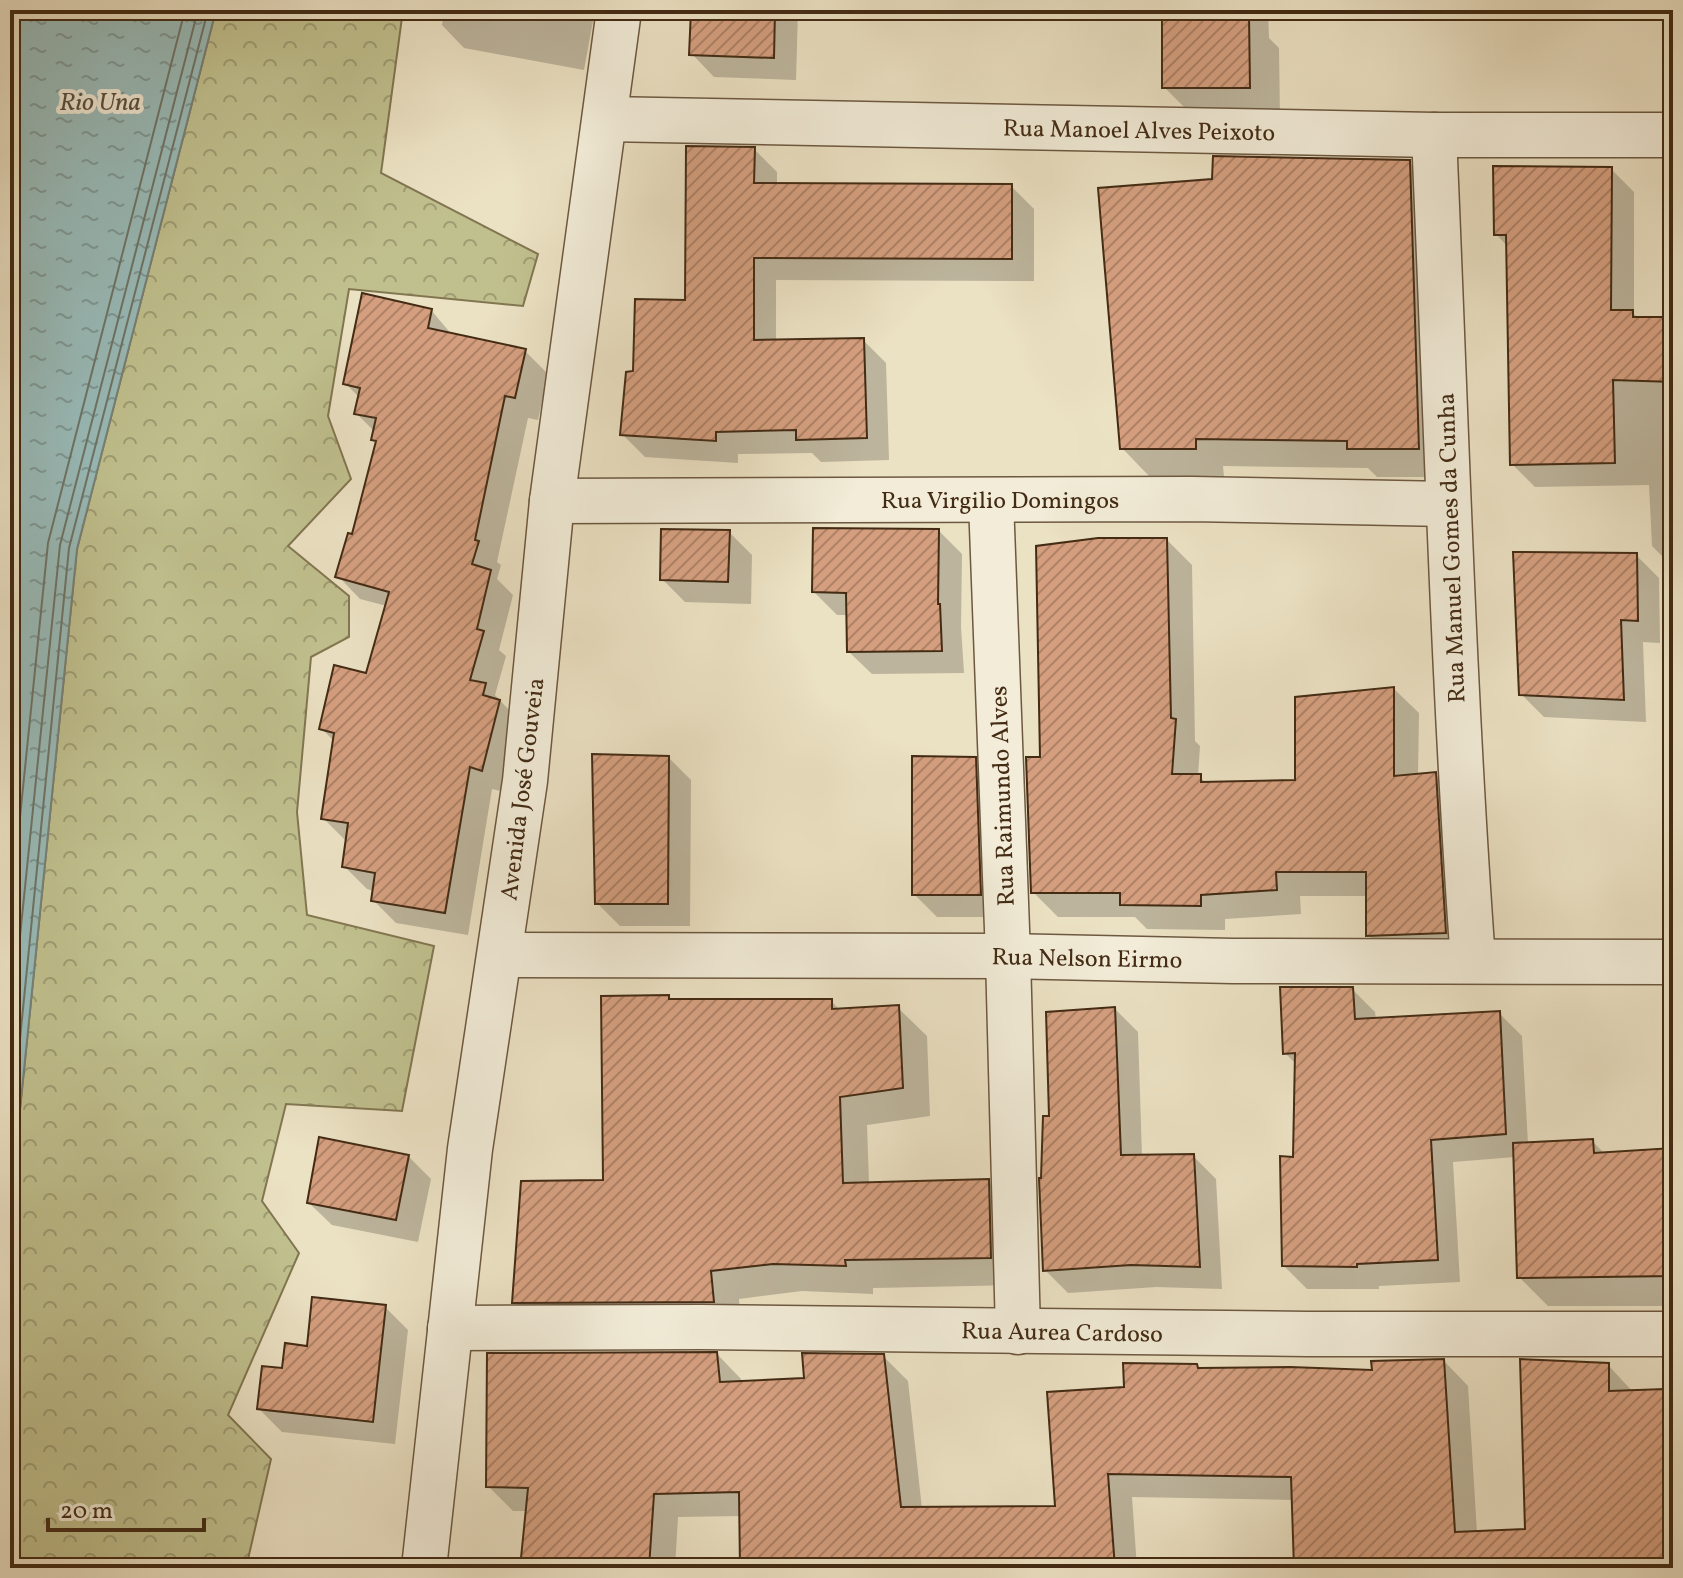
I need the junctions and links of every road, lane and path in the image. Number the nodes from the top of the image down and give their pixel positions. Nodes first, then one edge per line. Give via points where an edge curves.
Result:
1 (619, 10) edge
2 (605, 119) junction
3 (1434, 135) junction
4 (1673, 135) edge
5 (552, 501) junction
6 (991, 501) junction
7 (1447, 504) junction
8 (501, 955) junction
9 (1008, 956) junction
10 (1473, 961) junction
11 (1673, 962) edge
12 (450, 1328) junction
13 (1018, 1332) junction
14 (1673, 1334) edge
15 (424, 1568) edge

1 - 2 street, Avenida José Gouveia
2 - 3 street, Rua Manoel Alves Peixoto
2 - 5 street, Avenida José Gouveia
3 - 4 street, Rua Manoel Alves Peixoto
3 - 7 street, Rua Manuel Gomes da Cunha
5 - 6 street, Rua Virgilio Domingos
5 - 8 street, Avenida José Gouveia via 535,692
6 - 7 street, Rua Virgilio Domingos
6 - 9 street, Rua Raimundo Alves
7 - 10 street, Rua Manuel Gomes da Cunha
8 - 9 street, Rua Nelson Eirmo
8 - 12 street, Avenida José Gouveia via 470,1149
9 - 10 street, Rua Nelson Eirmo
9 - 13 street, Rua Raimundo Alves
10 - 11 street, Rua Nelson Eirmo
12 - 13 street, Rua Aurea Cardoso
12 - 15 street, Avenida José Gouveia
13 - 14 street, Rua Aurea Cardoso

